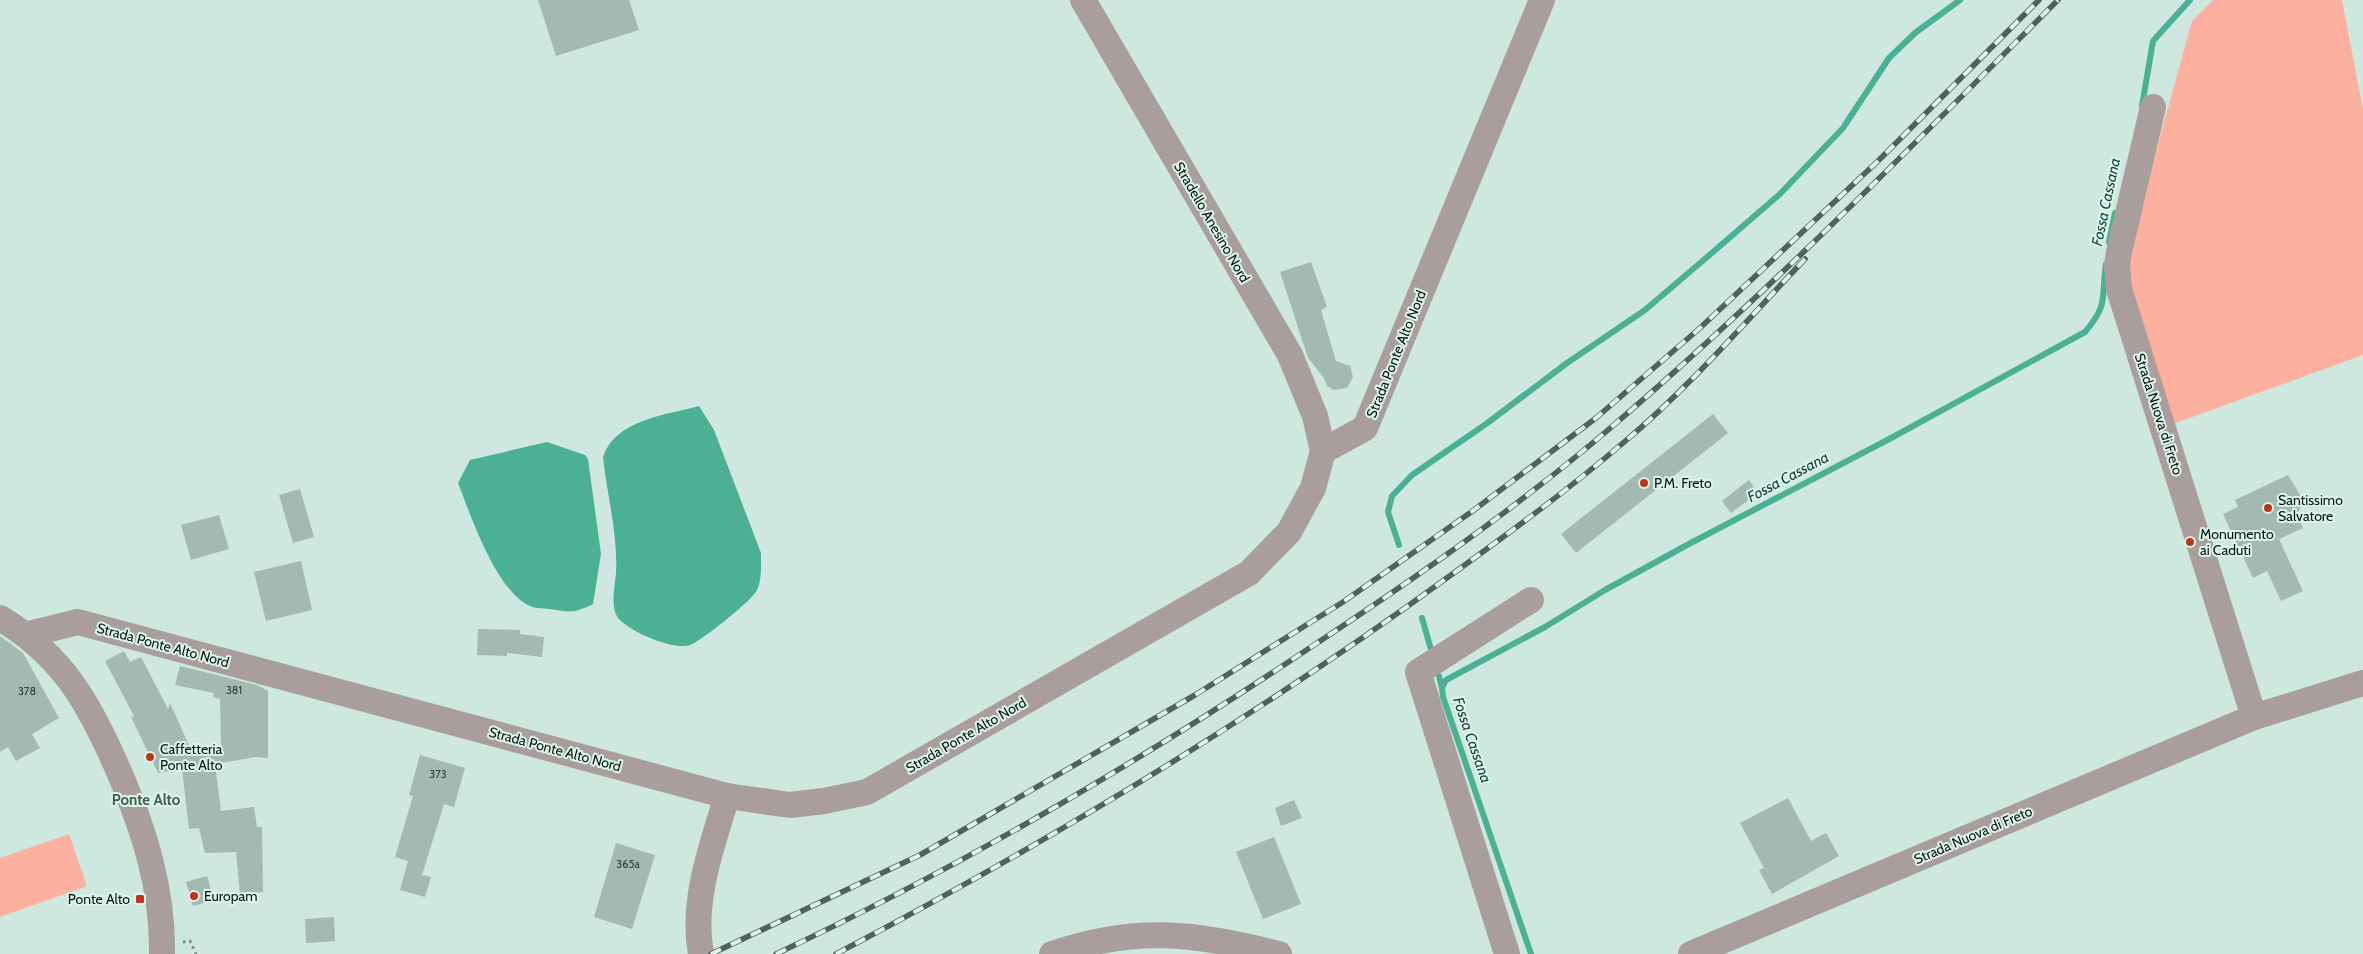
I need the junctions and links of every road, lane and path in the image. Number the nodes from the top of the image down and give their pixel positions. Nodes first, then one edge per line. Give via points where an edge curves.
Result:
1 (1083, 0) edge
2 (1542, 0) edge
3 (2153, 107) dead end
4 (1323, 452) junction
5 (1531, 600) dead end
6 (0, 618) edge
7 (25, 635) junction
8 (2363, 683) edge
9 (2254, 717) junction
10 (728, 796) junction
11 (162, 954) edge
12 (701, 954) edge
13 (1052, 954) edge
14 (1279, 954) edge
15 (1507, 954) edge
16 (1692, 954) edge

1 - 4 street, Stradello Anesino Nord via 1290,355 1314,416
2 - 4 street, Strada Ponte Alto Nord via 1365,428
3 - 9 street, Strada Nuova di Freto via 2119,252 2119,290
4 - 10 street, Strada Ponte Alto Nord via 1313,488 1289,532 1249,572 1232,582 867,792 824,802 790,805
5 - 15 street via 1418,672
6 - 7 street
7 - 10 street, Strada Ponte Alto Nord via 78,622
7 - 11 street via 44,650 79,691 98,722 148,846 156,880
8 - 9 street, Strada Nuova di Freto
9 - 16 street, Strada Nuova di Freto
10 - 12 street via 702,891 697,928
13 - 14 street via 1089,942 1149,934 1237,944

